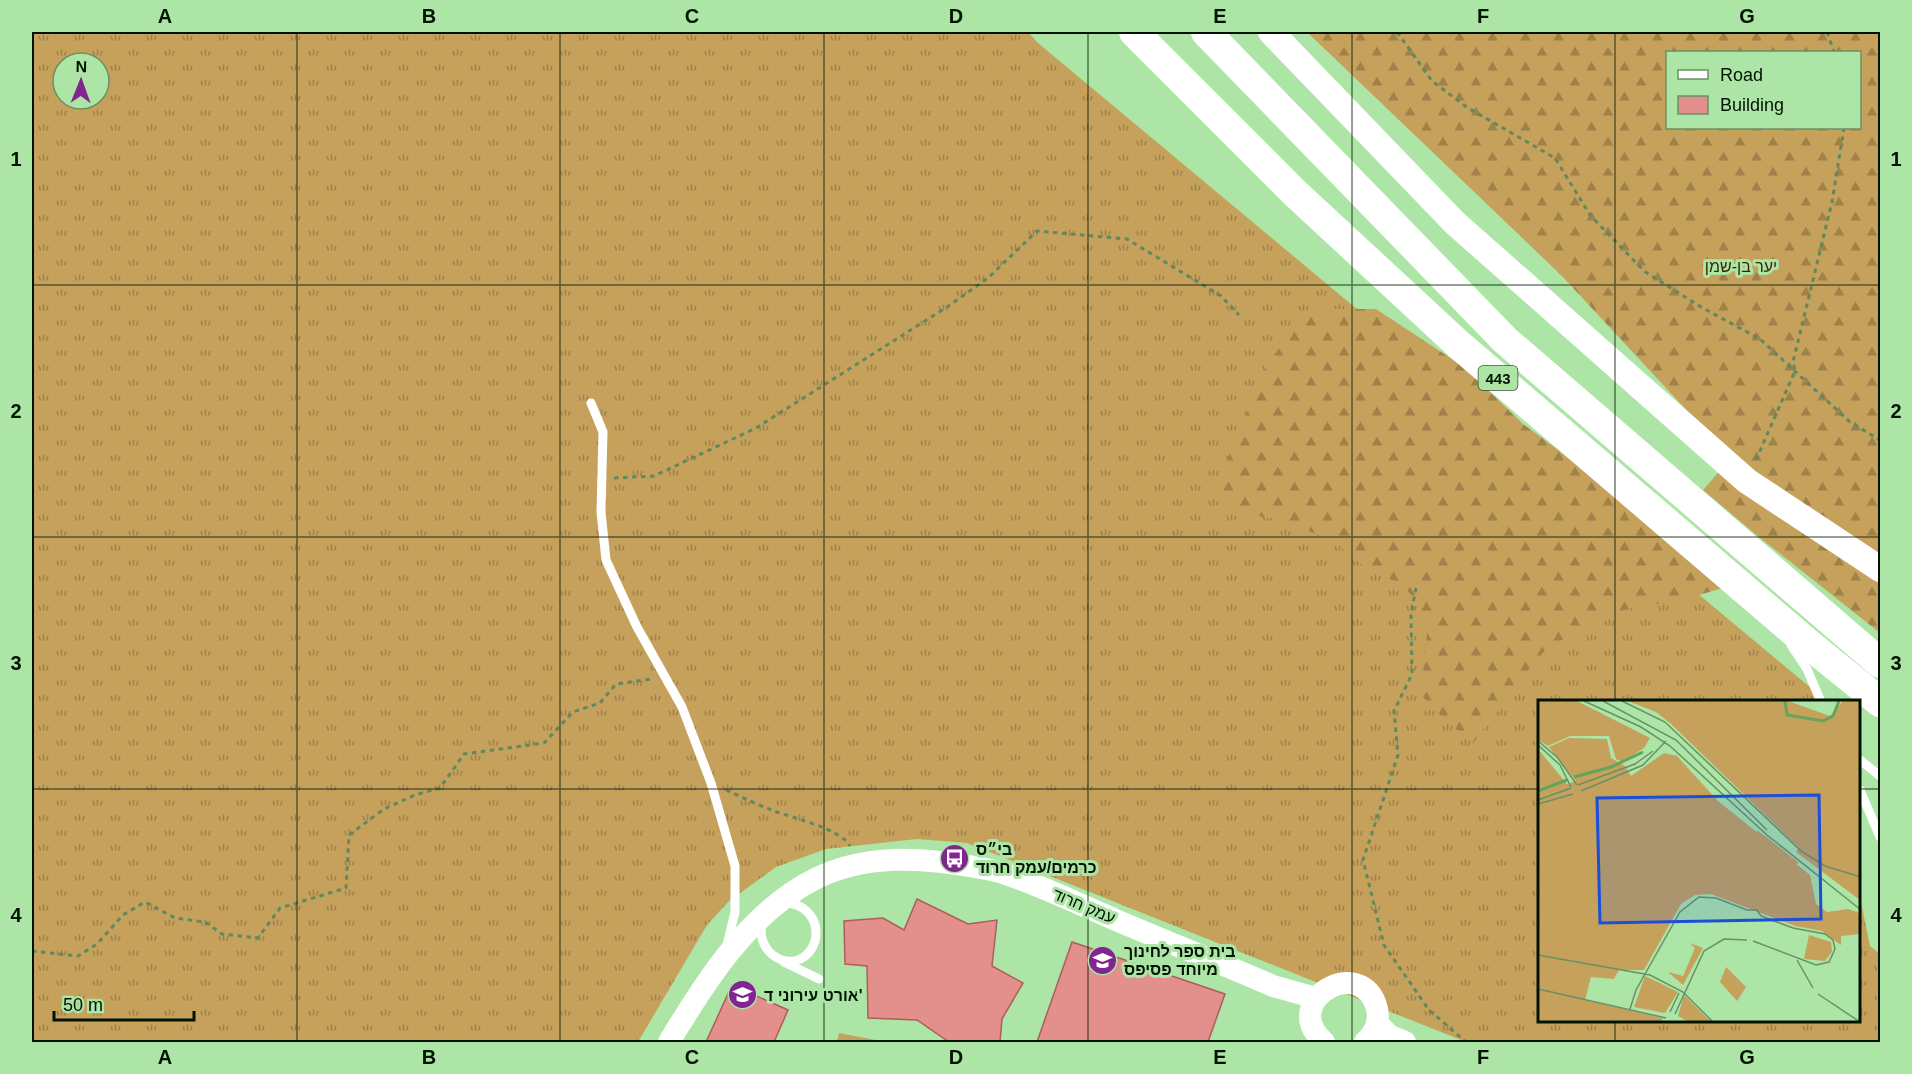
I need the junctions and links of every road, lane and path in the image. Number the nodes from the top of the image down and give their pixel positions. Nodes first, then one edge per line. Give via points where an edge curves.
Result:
1 (1134, 32) edge
2 (1206, 32) edge
3 (1271, 32) edge
4 (1397, 32) edge
5 (1827, 32) edge
6 (1834, 51) edge
7 (1844, 129) edge
8 (1239, 315) dead end
9 (1795, 371) junction
10 (591, 403) dead end
11 (1881, 440) edge
12 (603, 478) junction
13 (1747, 481) junction
14 (1881, 569) edge
15 (1416, 588) dead end
16 (1767, 608) junction
17 (1881, 663) edge
18 (665, 677) junction
19 (1820, 700) edge
20 (1881, 702) edge
21 (1861, 761) edge
22 (1881, 776) edge
23 (711, 783) junction
24 (1861, 792) edge
25 (1881, 837) edge
26 (860, 863) junction
27 (772, 909) junction
28 (32, 951) edge
29 (724, 958) junction
30 (781, 960) junction
31 (819, 979) dead end
32 (1316, 998) junction
33 (1377, 1023) junction
34 (669, 1042) edge
35 (1324, 1042) edge
36 (1365, 1042) edge
37 (1405, 1042) edge
38 (1466, 1042) edge

1 - 16 highway, 443 via 1296,194 1458,344
2 - 17 highway, 443 via 1505,340
3 - 13 main road via 1455,223
4 - 9 path via 1432,81 1468,108 1555,158 1590,215 1644,271 1701,308 1760,339
5 - 6 path
7 - 9 path via 1832,202 1793,362
8 - 12 path via 1221,296 1127,239 1037,231 988,278 956,301 756,429 654,476
9 - 11 path via 1850,422
9 - 13 path
10 - 12 lane via 603,432
12 - 18 lane via 601,512 606,560
13 - 14 main road
15 - 38 path via 1411,615 1413,674 1394,711 1398,755 1364,860 1384,945 1430,1010
16 - 19 lane via 1807,669
16 - 20 highway, 443
18 - 23 lane via 682,707
18 - 28 path via 616,684 600,703 573,712 543,743 464,754 440,788 384,809 349,835 346,888 279,908 258,938 222,934 205,922 175,918 145,902 123,915 97,944 78,956
21 - 22 lane
23 - 26 path via 846,839
23 - 29 lane via 735,866 735,912
24 - 25 lane
26 - 27 street, עמק חרוד via 814,880
26 - 32 street, עמק חרוד via 943,861 1004,873 1273,986
27 - 29 street, עמק חרוד
27 - 30 lane via 761,926 763,944
27 - 30 lane via 791,903 805,909 815,922 812,949 794,961
29 - 34 street, עמק חרוד
30 - 31 lane
32 - 33 street via 1336,983 1357,985 1374,1000
32 - 35 street via 1311,1021 1314,1032
33 - 36 street
33 - 37 street via 1390,1036

